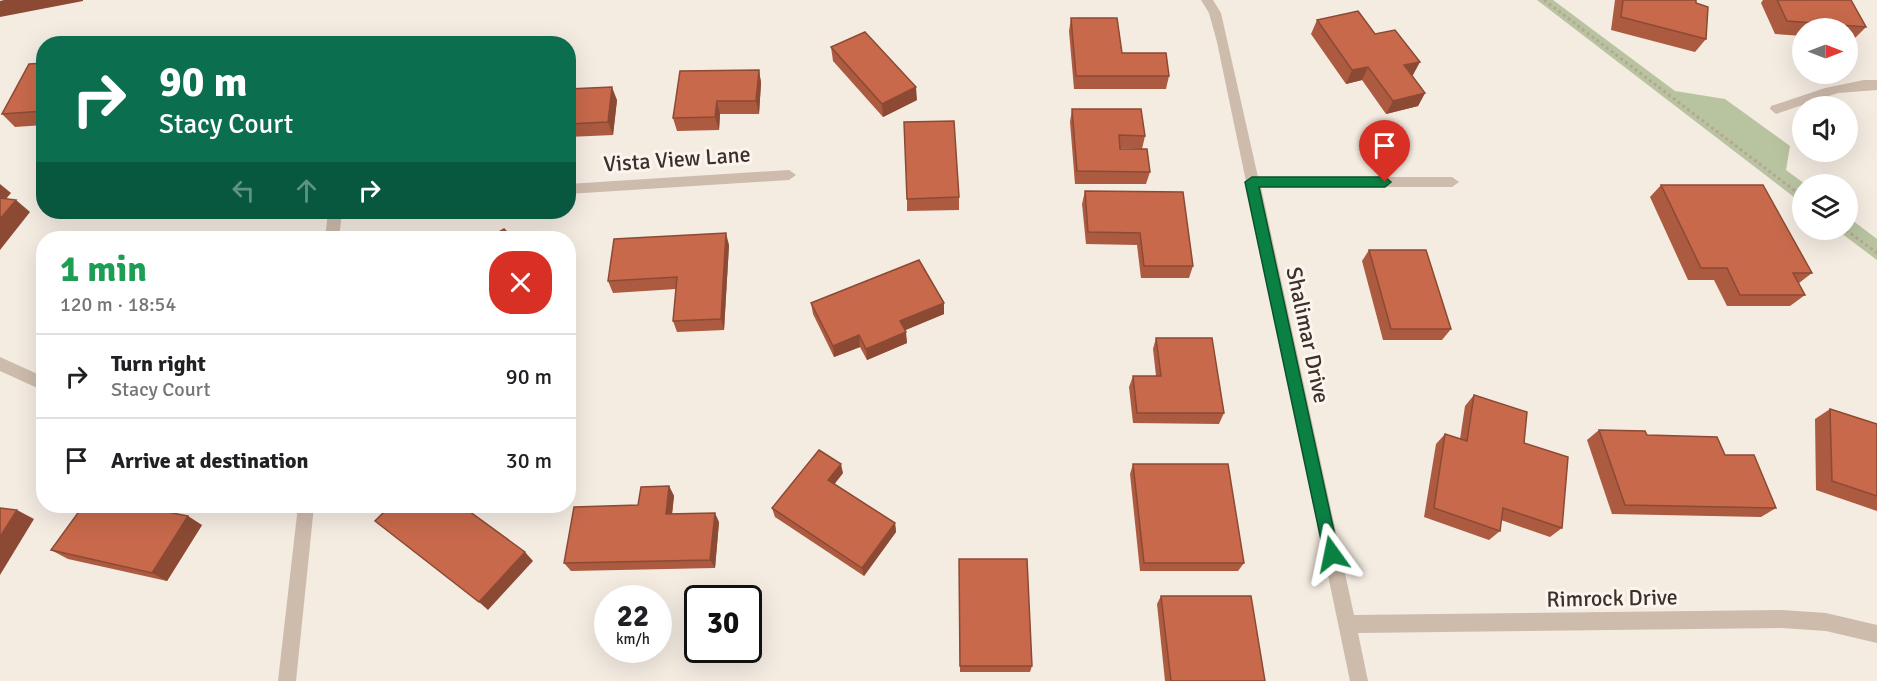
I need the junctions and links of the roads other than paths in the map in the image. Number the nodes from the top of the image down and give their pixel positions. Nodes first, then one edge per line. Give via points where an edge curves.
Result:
1 (1207, 0) edge
2 (1877, 85) edge
3 (1776, 109) dead end
4 (789, 175) dead end
5 (1252, 182) junction
6 (1452, 182) dead end
7 (576, 188) edge
8 (0, 364) edge
9 (36, 380) edge
10 (305, 513) edge
11 (1347, 624) junction
12 (1877, 634) edge
13 (287, 681) edge
14 (1359, 681) edge

1 - 5 street, Shalimar Drive via 1223,42
2 - 3 street via 1841,88
4 - 7 street, Vista View Lane
5 - 6 street
5 - 11 street, Shalimar Drive
8 - 9 street
10 - 13 street
11 - 12 street, Rimrock Drive via 1782,619 1826,622
11 - 14 street, Shalimar Drive

